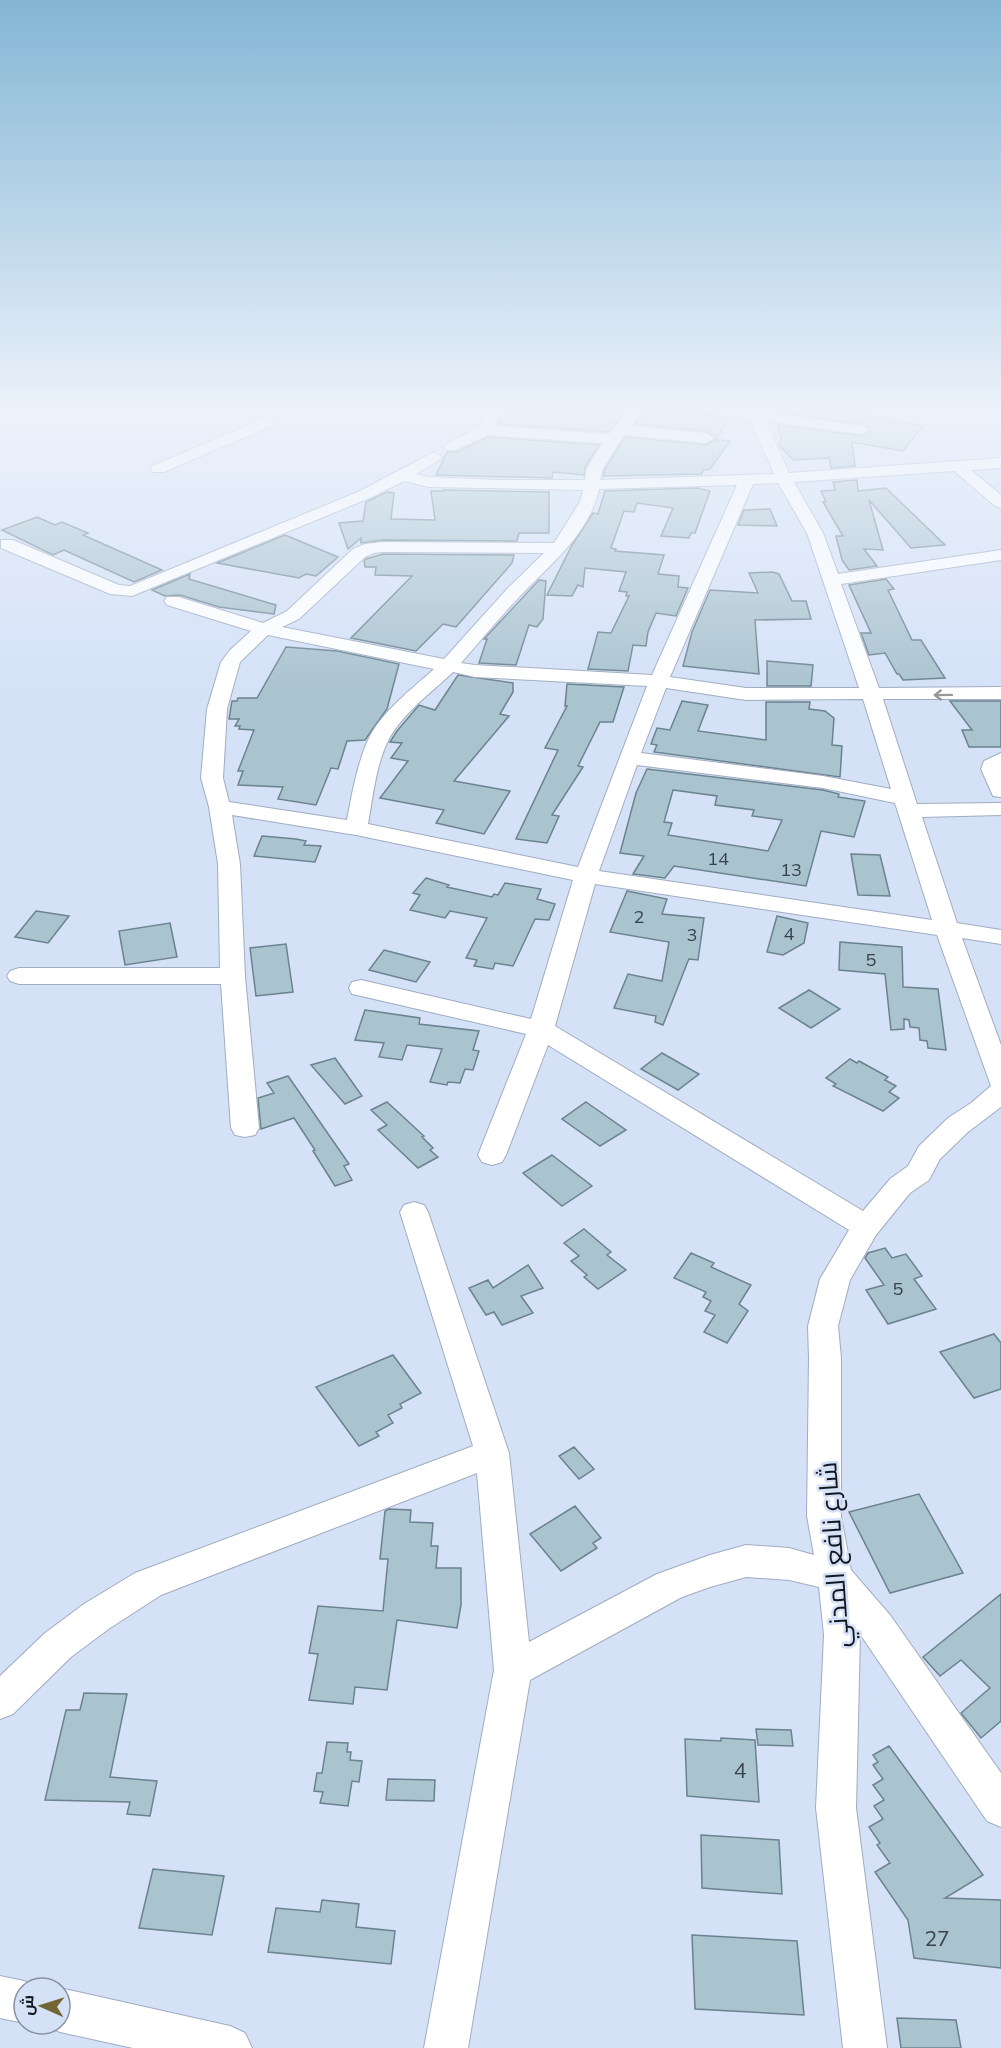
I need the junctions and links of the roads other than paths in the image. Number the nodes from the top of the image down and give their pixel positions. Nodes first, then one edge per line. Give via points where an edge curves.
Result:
1 (340, 504) edge
2 (587, 504) edge
3 (737, 504) edge
4 (798, 504) edge
5 (7, 544) dead end
6 (559, 548) junction
7 (1001, 555) edge
8 (831, 580) junction
9 (173, 601) dead end
10 (264, 629) junction
11 (447, 667) junction
12 (659, 681) junction
13 (1001, 693) edge
14 (871, 694) junction
15 (629, 758) junction
16 (1001, 759) edge
17 (1001, 791) edge
18 (908, 804) junction
19 (220, 807) junction
20 (1001, 809) edge
21 (356, 828) junction
22 (586, 876) junction
23 (947, 930) junction
24 (1001, 937) edge
25 (19, 976) dead end
26 (233, 976) junction
27 (362, 988) dead end
28 (541, 1029) junction
29 (1001, 1081) edge
30 (1001, 1092) edge
31 (245, 1128) dead end
32 (492, 1155) dead end
33 (414, 1212) dead end
34 (866, 1227) junction
35 (492, 1453) junction
36 (836, 1576) junction
37 (513, 1670) junction
38 (0, 1701) edge
39 (1001, 1807) edge
40 (72, 2013) edge
41 (230, 2048) edge
42 (446, 2048) edge
43 (865, 2048) edge

1 - 5 street via 132,591 116,590
2 - 6 street
3 - 12 street
4 - 8 street via 815,533
6 - 10 street via 364,550 293,615
6 - 11 street
7 - 8 street
8 - 14 street
9 - 10 street
10 - 11 street
10 - 19 street via 231,662 219,699 212,778
11 - 12 street via 532,676
11 - 21 street via 379,738
12 - 14 street via 746,694
12 - 15 street
13 -> 14 street
14 - 18 street
15 - 18 street via 823,782
15 - 22 street
16 - 17 street via 990,769
18 - 20 street
18 - 23 street
19 - 21 street
19 - 26 street via 229,864
21 - 22 street
22 - 23 street
22 - 28 street
23 - 24 street
23 - 29 street
25 - 26 street
26 - 31 street
27 - 28 street
28 - 32 street
28 - 34 street
30 - 34 street, شارع نافع المدني via 929,1153 919,1173 900,1186
33 - 35 street
34 - 36 street, شارع نافع المدني via 835,1279 823,1326 824,1516
35 - 37 street
35 - 38 street via 148,1584 58,1645
36 - 37 street via 789,1564 746,1561 710,1571 670,1585
36 - 39 street via 877,1626
36 - 43 street, شارع نافع المدني via 842,1635 836,1808
37 - 42 street
40 - 41 street

